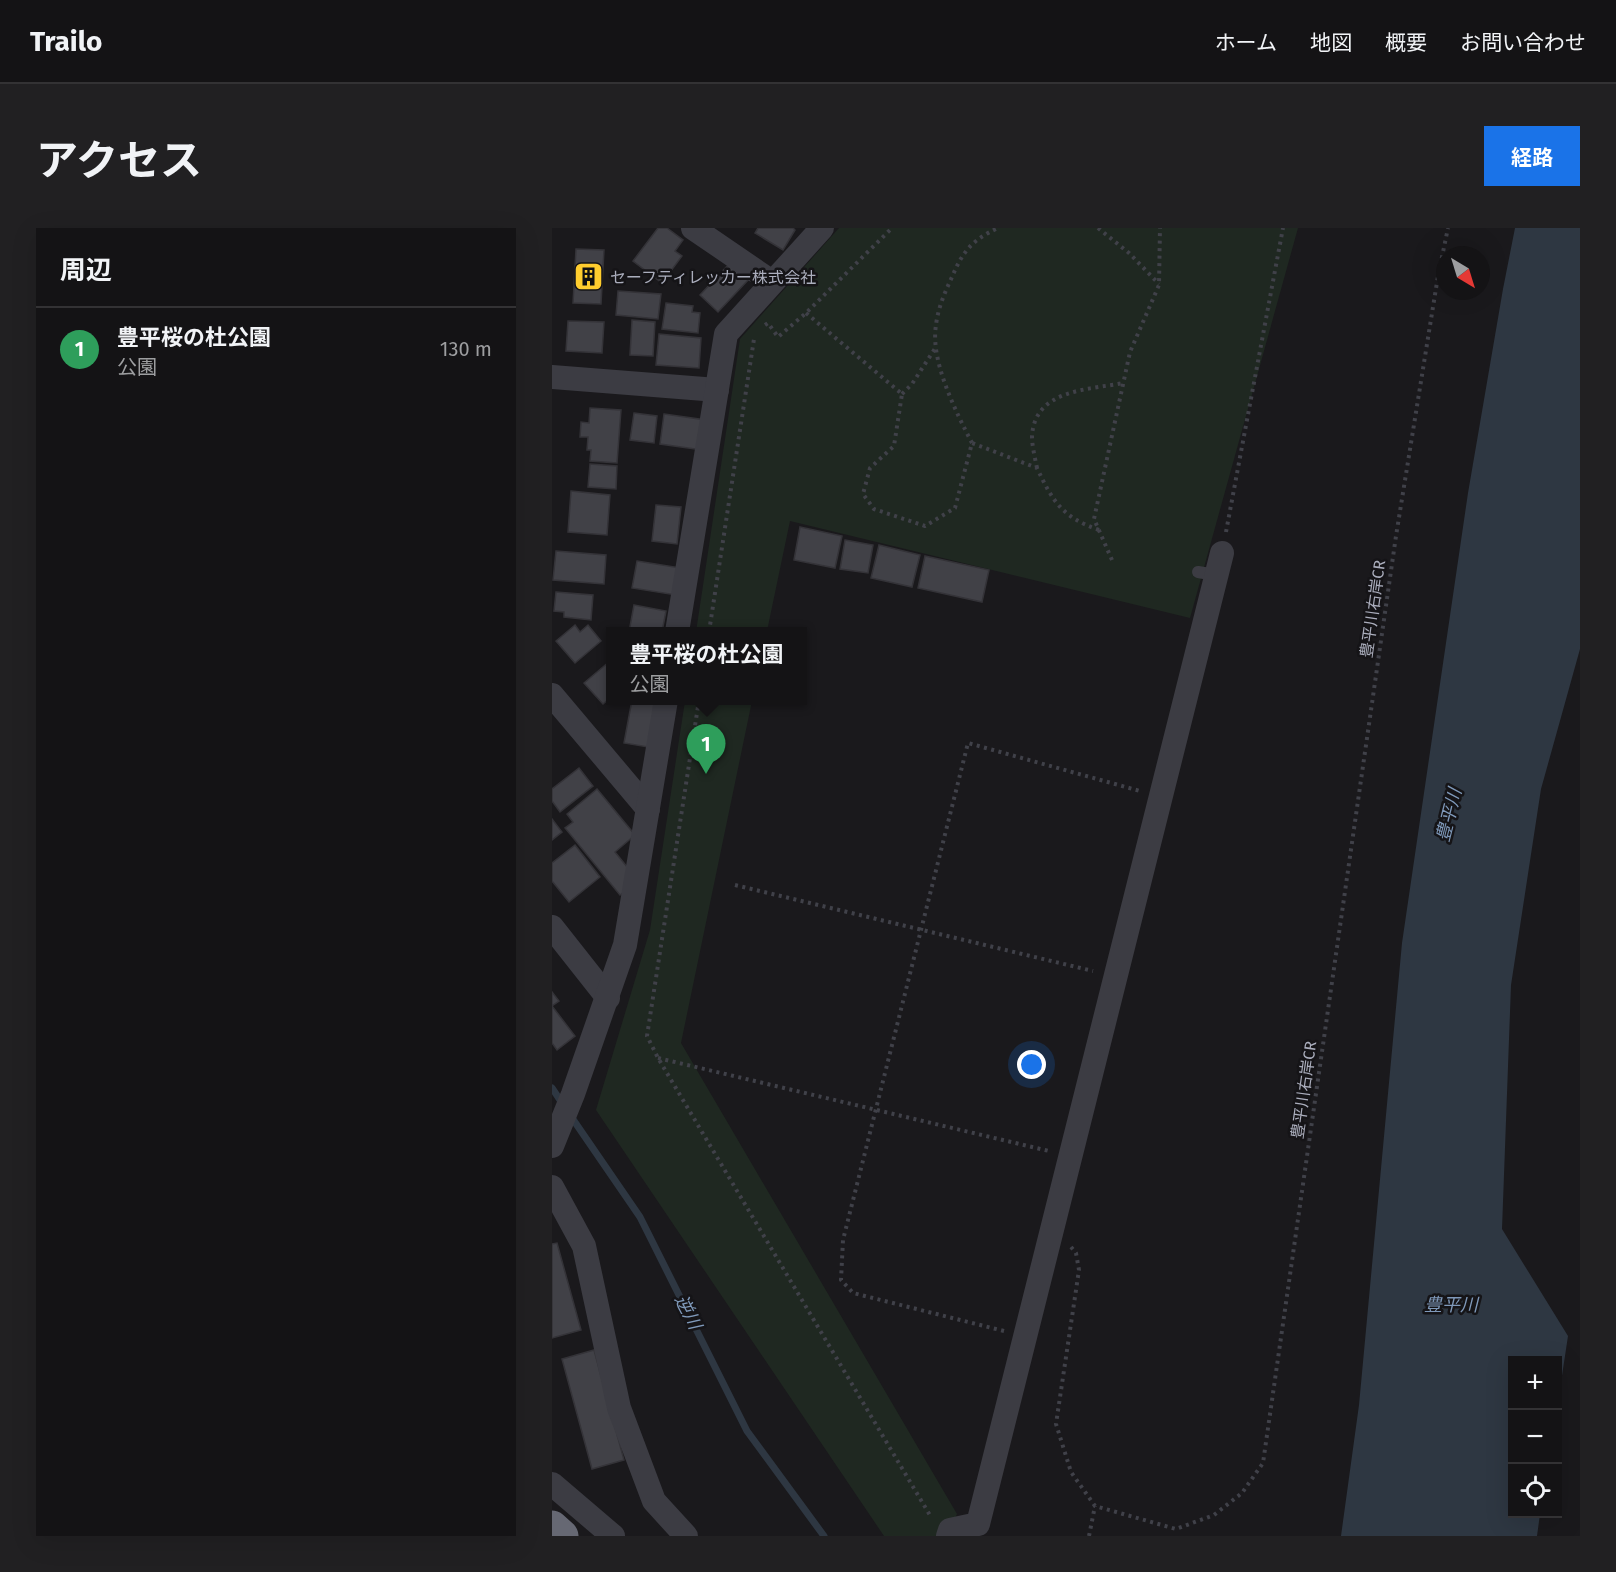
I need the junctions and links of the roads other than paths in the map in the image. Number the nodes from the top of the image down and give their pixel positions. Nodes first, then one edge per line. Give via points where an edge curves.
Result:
1 (693, 228) edge
2 (822, 228) edge
3 (772, 282) junction
4 (552, 376) edge
5 (717, 390) junction
6 (1212, 567) road end
7 (678, 627) edge
8 (552, 695) edge
9 (665, 705) edge
10 (648, 809) junction
11 (552, 927) edge
12 (608, 998) junction
13 (552, 1146) edge
14 (552, 1187) edge
15 (552, 1484) edge
16 (552, 1527) edge
17 (942, 1531) edge
18 (562, 1536) edge
19 (613, 1536) edge
20 (686, 1536) edge

1 - 3 street
2 - 3 street
3 - 5 street via 726,334
4 - 5 street
5 - 7 street
6 - 17 street via 1161,796 978,1524
8 - 10 street
9 - 10 street
10 - 12 street via 625,945
11 - 12 street
12 - 13 street
14 - 20 street via 584,1246 618,1408 654,1501
15 - 19 street
16 - 18 highway

